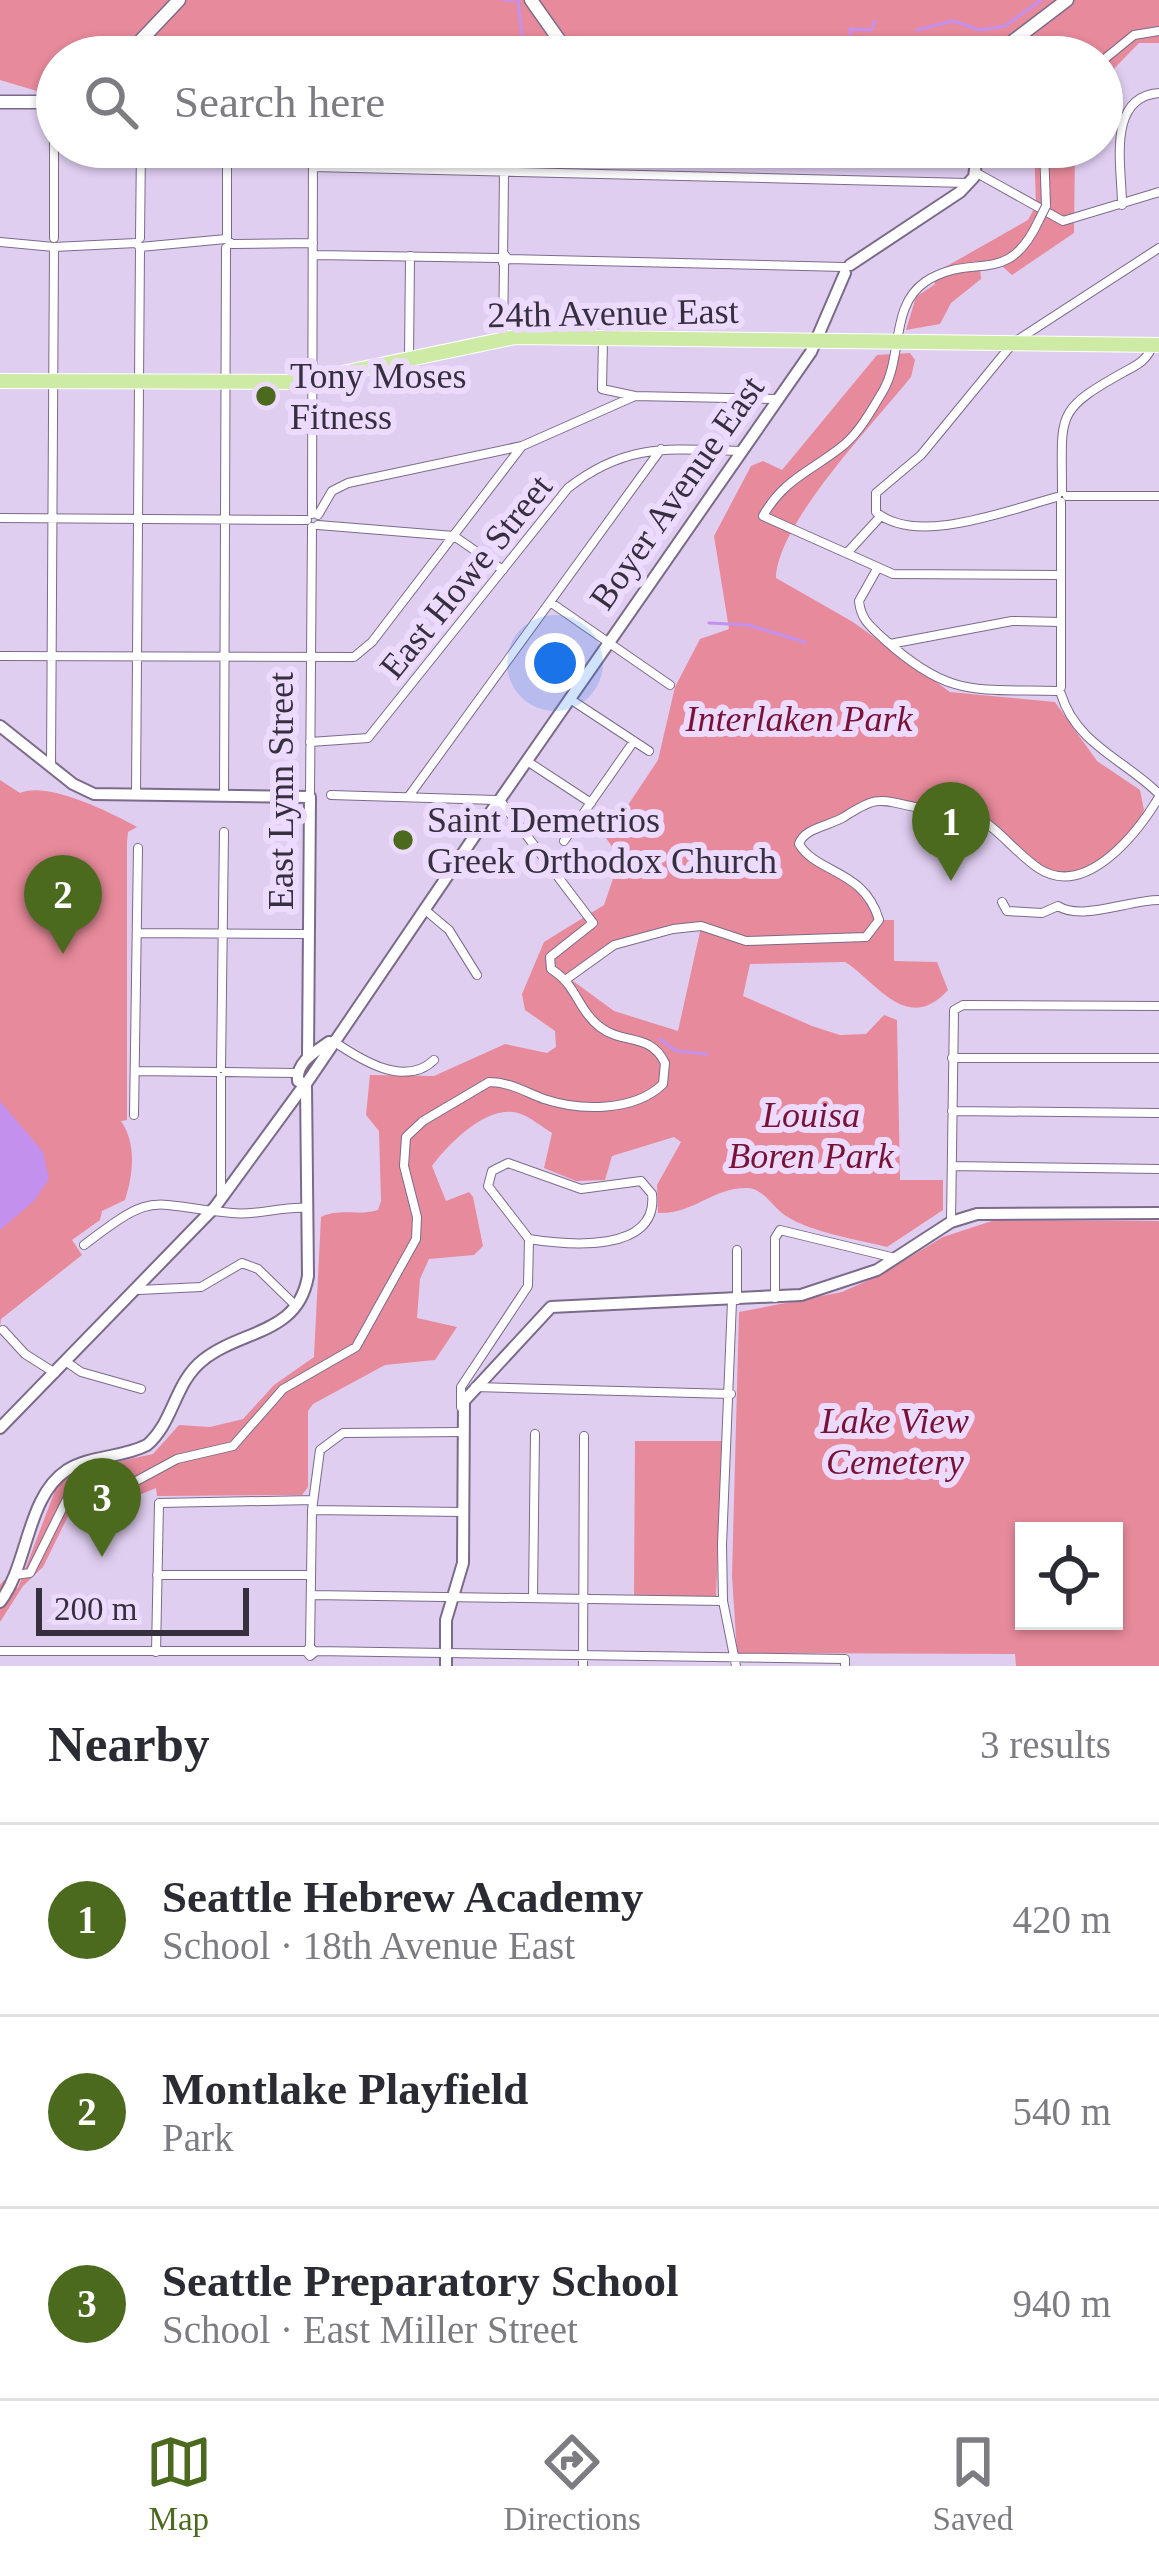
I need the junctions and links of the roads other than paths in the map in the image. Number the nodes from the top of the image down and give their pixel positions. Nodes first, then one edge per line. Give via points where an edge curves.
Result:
1 (179, 0) edge
2 (531, 0) edge
3 (1067, 0) edge
4 (1159, 32) edge
5 (141, 36) edge
6 (556, 36) edge
7 (1024, 36) edge
8 (1123, 44) edge
9 (1159, 92) edge
10 (0, 102) edge
11 (36, 104) edge
12 (53, 168) edge
13 (141, 168) edge
14 (227, 168) edge
15 (313, 168) edge
16 (361, 168) edge
17 (974, 168) edge
18 (1045, 168) edge
19 (505, 171) junction
20 (972, 178) junction
21 (1159, 192) edge
22 (1122, 206) junction
23 (0, 242) edge
24 (54, 242) junction
25 (140, 243) junction
26 (227, 244) junction
27 (1159, 248) edge
28 (314, 249) junction
29 (410, 256) junction
30 (504, 259) junction
31 (846, 268) junction
32 (502, 338) junction
33 (604, 338) junction
34 (818, 341) junction
35 (898, 342) junction
36 (1012, 344) junction
37 (1156, 345) edge
38 (409, 358) junction
39 (0, 380) edge
40 (313, 380) junction
41 (54, 381) junction
42 (141, 381) junction
43 (226, 382) junction
44 (635, 396) junction
45 (778, 399) junction
46 (522, 446) junction
47 (661, 449) junction
48 (742, 451) junction
49 (1159, 496) edge
50 (1062, 497) junction
51 (880, 517) junction
52 (0, 518) edge
53 (53, 518) junction
54 (139, 519) junction
55 (225, 520) junction
56 (313, 520) junction
57 (454, 536) junction
58 (847, 554) junction
59 (878, 569) junction
60 (502, 570) junction
61 (1060, 575) junction
62 (550, 602) junction
63 (1060, 622) junction
64 (608, 642) junction
65 (890, 644) junction
66 (0, 656) edge
67 (52, 657) junction
68 (137, 657) junction
69 (310, 657) junction
70 (224, 658) junction
71 (670, 685) dead end
72 (1060, 690) junction
73 (569, 698) junction
74 (0, 726) edge
75 (634, 741) junction
76 (310, 742) junction
77 (649, 751) dead end
78 (526, 760) junction
79 (51, 767) junction
80 (136, 795) junction
81 (331, 795) dead end
82 (1159, 795) edge
83 (224, 796) junction
84 (409, 796) junction
85 (310, 797) junction
86 (499, 801) junction
87 (591, 802) junction
88 (224, 832) dead end
89 (564, 842) dead end
90 (138, 848) dead end
91 (1159, 900) edge
92 (1002, 902) dead end
93 (424, 909) junction
94 (136, 933) junction
95 (222, 934) junction
96 (309, 934) junction
97 (477, 975) dead end
98 (568, 978) junction
99 (1159, 1006) edge
100 (332, 1040) junction
101 (952, 1058) junction
102 (1159, 1058) edge
103 (313, 1059) junction
104 (434, 1060) dead end
105 (136, 1071) junction
106 (221, 1072) junction
107 (302, 1079) junction
108 (286, 1106) junction
109 (952, 1111) junction
110 (1159, 1113) edge
111 (134, 1115) dead end
112 (307, 1122) junction
113 (952, 1166) junction
114 (1159, 1169) edge
115 (218, 1203) junction
116 (308, 1208) junction
117 (1159, 1214) edge
118 (951, 1222) junction
119 (529, 1239) junction
120 (84, 1245) dead end
121 (737, 1250) dead end
122 (896, 1259) junction
123 (139, 1290) junction
124 (775, 1300) junction
125 (734, 1301) junction
126 (297, 1306) junction
127 (3, 1330) edge
128 (68, 1363) junction
129 (56, 1374) junction
130 (473, 1387) junction
131 (141, 1389) dead end
132 (731, 1394) junction
133 (462, 1408) junction
134 (0, 1428) edge
135 (462, 1432) junction
136 (535, 1434) dead end
137 (584, 1436) dead end
138 (312, 1505) junction
139 (463, 1512) junction
140 (157, 1574) junction
141 (15, 1575) junction
142 (310, 1575) junction
143 (311, 1595) junction
144 (454, 1596) junction
145 (533, 1597) junction
146 (583, 1598) junction
147 (723, 1601) junction
148 (0, 1602) edge
149 (0, 1651) edge
150 (96, 1652) junction
151 (156, 1652) junction
152 (446, 1652) junction
153 (583, 1653) junction
154 (310, 1654) edge
155 (734, 1661) edge
156 (845, 1662) edge
157 (96, 1666) edge
158 (446, 1666) edge
159 (583, 1666) edge

1 - 5 main road
2 - 6 main road
3 - 7 main road
4 - 8 street
9 - 22 street via 1127,106
10 - 11 main road
12 - 24 street
13 - 25 street
14 - 26 street
15 - 28 street, East Lynn Street
16 - 19 street
17 - 20 street
18 - 35 street, bridge via 1046,206 1030,241 1003,264 920,286 903,311
19 - 20 street
19 - 30 street
20 - 22 street via 1058,220
20 - 31 street via 940,209
21 - 22 street
23 - 24 street
24 - 25 street
24 - 41 street
25 - 26 street
25 - 42 street
26 - 28 street
26 - 43 street
27 - 36 street
28 - 29 street
28 - 40 street, East Lynn Street
29 - 30 street
29 - 38 street
30 - 31 street
30 - 32 street
31 - 34 street, Boyer Avenue East
32 - 33 main road, 24th Avenue East
32 - 38 main road, 24th Avenue East
33 - 34 main road, 24th Avenue East
33 - 44 street via 602,389
34 - 35 main road, 24th Avenue East
34 - 45 street, Boyer Avenue East
35 - 36 main road, 24th Avenue East
35 - 58 street via 890,378 860,427 788,480 763,516
36 - 37 main road, 24th Avenue East
36 - 51 street via 921,455 885,483 874,502
37 - 50 street via 1068,409
38 - 40 main road, 24th Avenue East
39 - 41 main road, 24th Avenue East
40 - 43 main road, 24th Avenue East
40 - 56 street, East Lynn Street
41 - 42 main road, 24th Avenue East
41 - 53 street
42 - 43 main road, 24th Avenue East
42 - 54 street
43 - 55 street
44 - 45 street
44 - 46 street
45 - 48 street, Boyer Avenue East
46 - 56 street via 348,483 332,491
46 - 57 street
47 - 48 street, East Howe Street
47 - 60 street, East Howe Street via 592,469
47 - 62 street
48 - 64 street, Boyer Avenue East
49 - 50 street
50 - 51 street via 955,525
50 - 61 street
51 - 58 street
52 - 53 street
53 - 54 street
53 - 67 street
54 - 55 street
54 - 68 street
55 - 56 street
55 - 70 street
56 - 57 street
56 - 69 street, East Lynn Street
57 - 60 street
57 - 69 street via 372,642 354,657
58 - 59 street
59 - 61 street
59 - 65 street via 859,608
60 - 76 street, East Howe Street via 368,738
61 - 63 street
62 - 64 street
62 - 84 street
63 - 65 street via 1012,621
63 - 72 street
64 - 71 street
64 - 73 street, Boyer Avenue East
65 - 72 street via 942,683
66 - 67 street
67 - 68 street
67 - 79 street
68 - 70 street
68 - 80 street
69 - 70 street
69 - 76 street, East Lynn Street
70 - 83 street
72 - 82 street via 1098,748
73 - 75 street
73 - 78 street, Boyer Avenue East
74 - 79 street
75 - 77 street
75 - 87 street
76 - 85 street, East Lynn Street
78 - 86 street, Boyer Avenue East
78 - 87 street
79 - 80 street via 88,793
80 - 83 street
81 - 84 street
82 - 98 street via 1130,840 1066,876 1042,870 969,812 871,801 802,835 799,844 846,873 873,905 879,920 866,938 746,941 701,926 673,928 614,945
83 - 85 street
84 - 86 street
85 - 96 street, East Lynn Street
86 - 93 street, Boyer Avenue East
86 - 98 street via 594,926 550,957 551,969
87 - 89 street
88 - 95 street
90 - 94 street
91 - 92 street via 1074,913 1058,906 1007,911
93 - 97 street via 449,930
93 - 100 street, Boyer Avenue East
94 - 95 street
94 - 105 street
95 - 96 street
95 - 106 street
96 - 103 street, East Lynn Street
98 - 141 street via 601,1028 656,1049 666,1068 663,1084 640,1100 589,1106 489,1082 416,1126 403,1154 416,1239 356,1347 283,1389 233,1446 177,1459 127,1486 70,1492 30,1573
99 - 101 street via 962,1005 954,1010
100 - 103 street, Boyer Avenue East
100 - 104 street via 393,1070 413,1072
101 - 102 street
101 - 109 street
103 - 107 street
105 - 106 street
105 - 111 street
106 - 107 street
106 - 115 street
107 - 108 street
107 - 112 street
108 - 112 street via 300,1108
108 - 115 street
109 - 110 street
109 - 113 street
112 - 116 street
113 - 114 street
113 - 118 street
115 - 116 street via 230,1214
115 - 120 street via 134,1207
115 - 123 street
116 - 126 street via 308,1276
117 - 118 street via 998,1213
118 - 122 street
119 - 119 street via 630,1237 647,1222 652,1194 637,1180 586,1190 516,1164 499,1166 489,1189
119 - 133 street via 528,1286 461,1387
121 - 125 street
122 - 124 street
122 - 124 street via 780,1230
123 - 126 street via 201,1286 242,1263
123 - 128 street
124 - 125 street
125 - 130 street via 555,1305
125 - 132 street
126 - 141 street via 274,1327 202,1360 147,1445 60,1476 44,1496
127 - 129 street
128 - 129 street
128 - 131 street
129 - 134 street
130 - 132 street
130 - 133 street
132 - 147 street
133 - 135 street
135 - 138 street via 343,1433 320,1450
135 - 139 street
136 - 145 street
137 - 146 street
138 - 139 street
138 - 140 street via 159,1503
138 - 142 street
139 - 144 street
140 - 142 street
140 - 151 street
141 - 148 street
142 - 143 street
143 - 144 street
143 - 154 street
144 - 145 street
144 - 152 street
145 - 146 street
146 - 147 street
146 - 153 street
147 - 155 street
149 - 150 street
150 - 151 street
150 - 157 street
151 - 154 street
152 - 153 street
152 - 154 street
152 - 158 street
153 - 155 street
153 - 159 street
155 - 156 street

